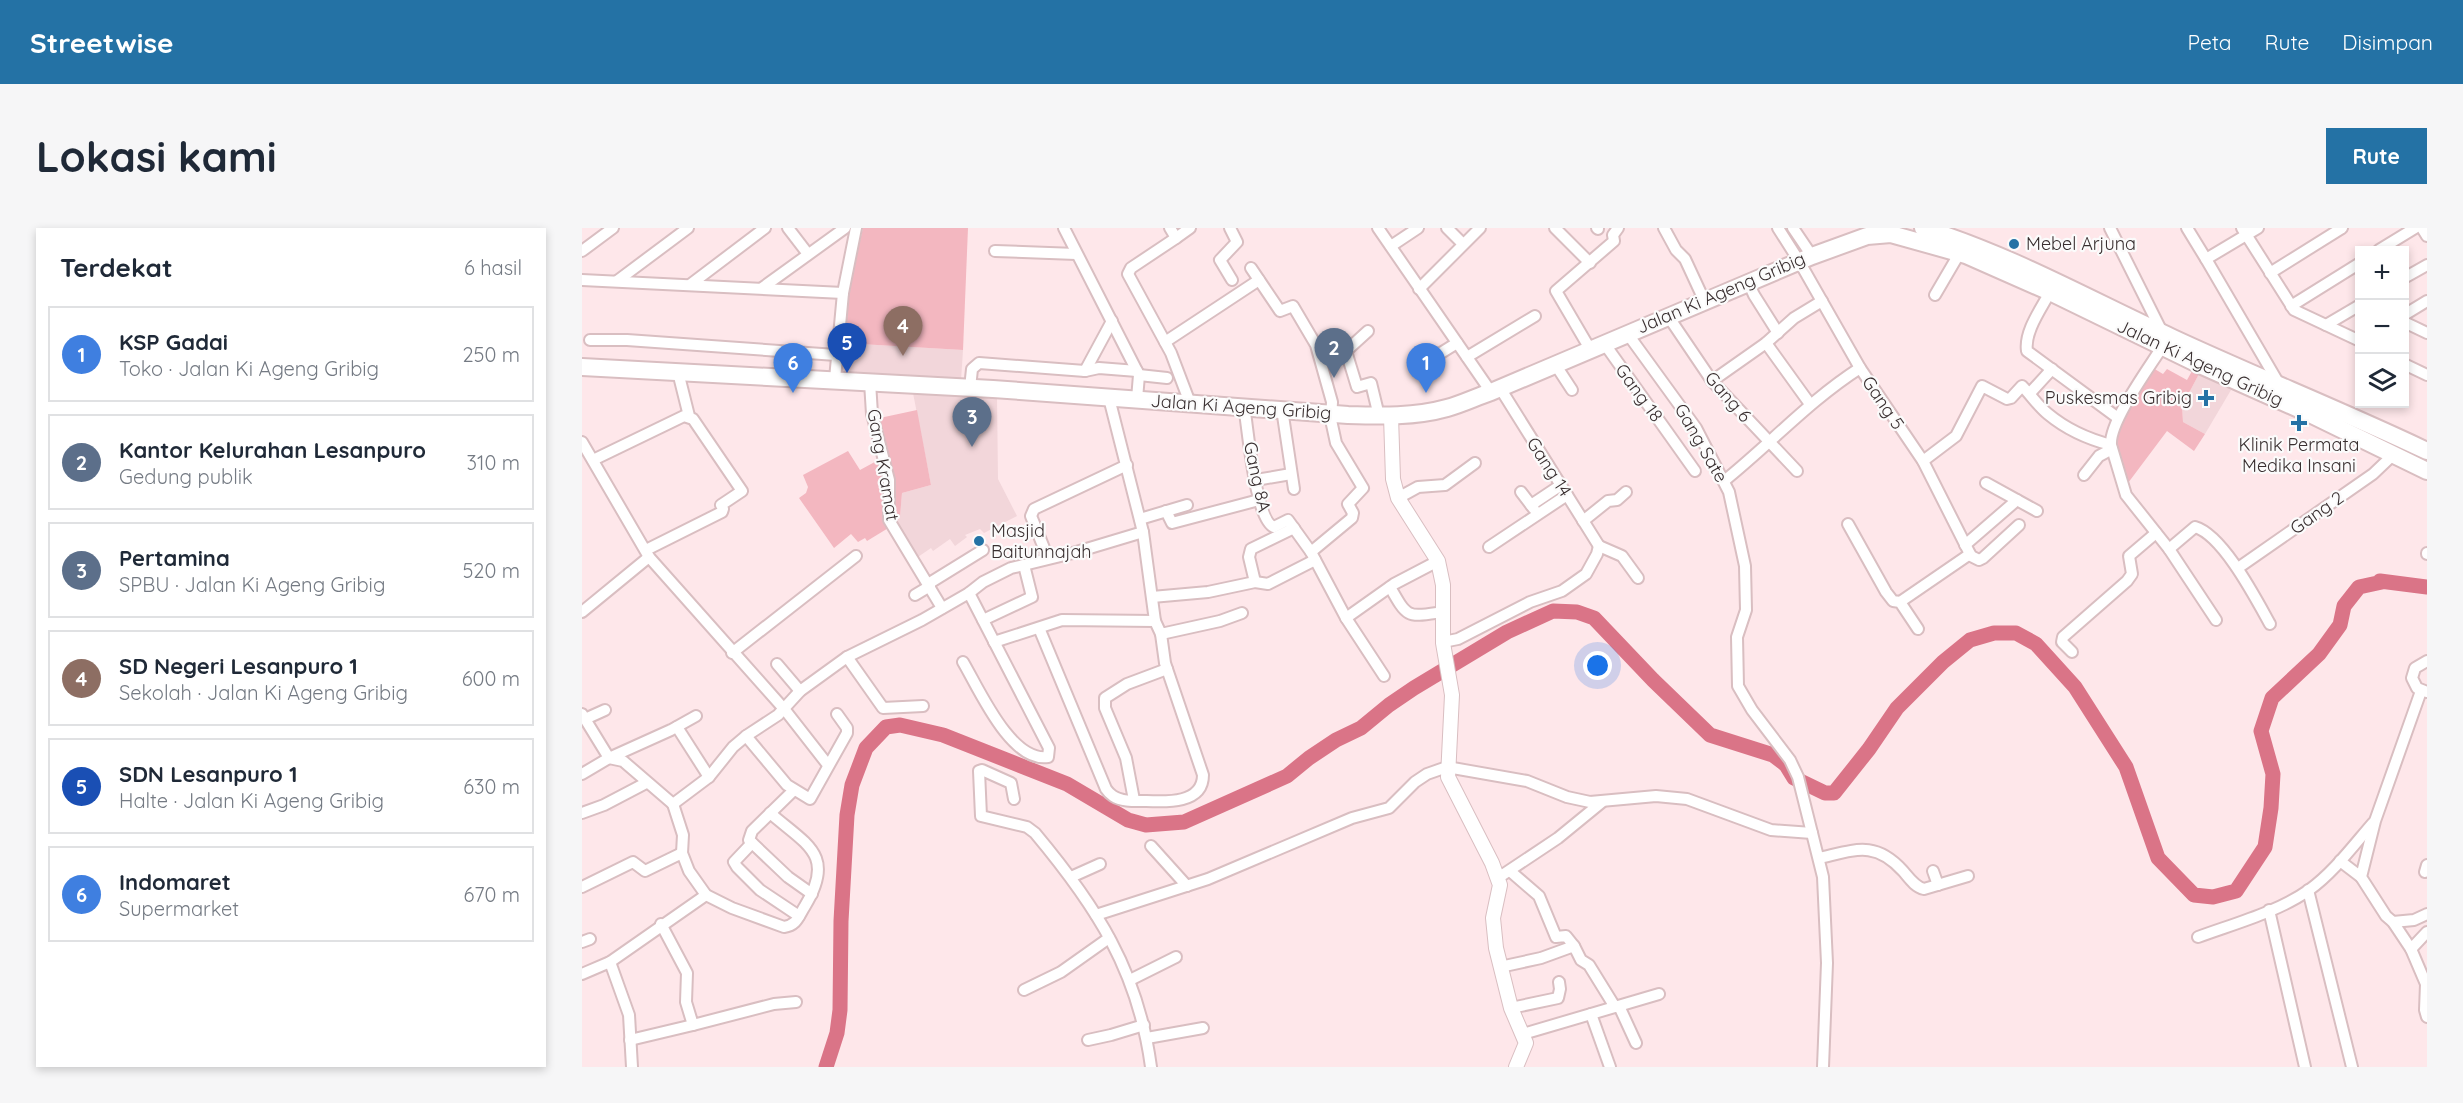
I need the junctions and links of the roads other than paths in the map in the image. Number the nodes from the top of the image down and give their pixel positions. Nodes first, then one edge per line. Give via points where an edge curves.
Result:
1 (613, 228) edge
2 (688, 228) edge
3 (765, 228) edge
4 (788, 228) edge
5 (845, 228) edge
6 (856, 228) edge
7 (1064, 228) edge
8 (1170, 228) edge
9 (1190, 228) edge
10 (1230, 228) edge
11 (1378, 228) edge
12 (1418, 228) edge
13 (1447, 228) edge
14 (1480, 228) edge
15 (1555, 228) edge
16 (1618, 228) edge
17 (1664, 228) edge
18 (1778, 228) edge
19 (1793, 228) edge
20 (1923, 228) edge
21 (2110, 228) edge
22 (2187, 228) edge
23 (2258, 228) edge
24 (2342, 228) edge
25 (2415, 228) edge
26 (2422, 228) edge
27 (1880, 231) edge
28 (2244, 231) edge
29 (2427, 236) edge
30 (1176, 238) junction
31 (1462, 244) junction
32 (1391, 246) junction
33 (2386, 246) edge
34 (995, 251) dead end
35 (582, 252) edge
36 (808, 254) junction
37 (1076, 254) junction
38 (1959, 254) junction
39 (1806, 258) junction
40 (2206, 259) junction
41 (1590, 263) junction
42 (2427, 265) edge
43 (2355, 266) edge
44 (1251, 267) dead end
45 (2270, 273) junction
46 (2409, 275) edge
47 (582, 280) edge
48 (1232, 280) dead end
49 (1259, 280) junction
50 (617, 281) junction
51 (1748, 282) junction
52 (690, 284) junction
53 (762, 288) junction
54 (1419, 288) junction
55 (2050, 292) junction
56 (843, 293) junction
57 (1935, 295) dead end
58 (1704, 300) junction
59 (1822, 301) junction
60 (2427, 301) edge
61 (2291, 306) junction
62 (2355, 308) edge
63 (2409, 312) edge
64 (1535, 316) dead end
65 (1668, 316) junction
66 (1112, 321) junction
67 (2409, 324) edge
68 (2325, 325) junction
69 (1368, 331) dead end
70 (1627, 333) junction
71 (1778, 333) junction
72 (2427, 333) edge
73 (2355, 339) edge
74 (590, 340) dead end
75 (2163, 340) junction
76 (1165, 342) junction
77 (1457, 343) junction
78 (1766, 343) junction
79 (1597, 346) junction
80 (836, 355) junction
81 (1467, 357) junction
82 (1423, 364) dead end
83 (1555, 364) junction
84 (2409, 366) edge
85 (582, 367) edge
86 (1860, 368) junction
87 (2052, 369) junction
88 (1085, 371) junction
89 (678, 372) junction
90 (1138, 373) junction
91 (2427, 375) edge
92 (1167, 378) dead end
93 (835, 379) junction
94 (1712, 381) junction
95 (870, 382) junction
96 (2279, 384) junction
97 (970, 388) junction
98 (1496, 390) junction
99 (1572, 390) dead end
100 (2030, 393) junction
101 (1109, 398) junction
102 (1137, 399) junction
103 (1190, 403) junction
104 (1810, 404) junction
105 (1244, 406) junction
106 (1282, 409) junction
107 (1332, 414) junction
108 (689, 416) junction
109 (1385, 416) junction
110 (2118, 418) junction
111 (582, 442) edge
112 (1769, 443) junction
113 (2112, 447) junction
114 (2427, 451) edge
115 (2394, 454) junction
116 (593, 460) junction
117 (1923, 461) junction
118 (1475, 463) dead end
119 (1127, 465) junction
120 (2426, 466) edge
121 (1695, 471) dead end
122 (1797, 471) dead end
123 (1292, 474) junction
124 (2084, 475) dead end
125 (1256, 480) junction
126 (1724, 481) junction
127 (1986, 483) dead end
128 (1561, 484) junction
129 (1294, 489) dead end
130 (1521, 492) dead end
131 (1626, 492) dead end
132 (1567, 495) junction
133 (1398, 498) junction
134 (1258, 500) junction
135 (2017, 500) junction
136 (1187, 505) dead end
137 (1531, 505) junction
138 (1166, 511) junction
139 (2037, 511) dead end
140 (1538, 514) junction
141 (1140, 519) junction
142 (1583, 520) junction
143 (1291, 524) junction
144 (1848, 524) dead end
145 (2019, 525) dead end
146 (1143, 532) junction
147 (2156, 533) junction
148 (1599, 546) junction
149 (1489, 547) dead end
150 (1967, 549) junction
151 (2169, 549) junction
152 (983, 550) dead end
153 (647, 554) junction
154 (856, 556) dead end
155 (1313, 556) junction
156 (1048, 558) junction
157 (1438, 561) junction
158 (1024, 565) junction
159 (2238, 568) junction
160 (1638, 578) dead end
161 (1255, 582) junction
162 (929, 585) junction
163 (1390, 587) junction
164 (969, 593) junction
165 (915, 596) dead end
166 (1152, 597) junction
167 (1900, 602) junction
168 (942, 608) junction
169 (582, 612) edge
170 (1443, 612) junction
171 (1242, 613) dead end
172 (1346, 618) junction
173 (983, 620) junction
174 (2216, 620) dead end
175 (1155, 621) junction
176 (2270, 624) dead end
177 (1039, 628) junction
178 (1918, 629) dead end
179 (1161, 634) junction
180 (994, 642) junction
181 (1443, 642) junction
182 (2072, 652) dead end
183 (732, 653) junction
184 (847, 657) junction
185 (2427, 661) edge
186 (963, 662) dead end
187 (777, 664) dead end
188 (1167, 669) junction
189 (1384, 676) dead end
190 (801, 691) junction
191 (2424, 691) edge
192 (922, 706) dead end
193 (604, 710) dead end
194 (785, 710) junction
195 (837, 714) dead end
196 (696, 716) dead end
197 (583, 717) edge
198 (677, 727) junction
199 (746, 736) junction
200 (609, 758) junction
201 (1448, 762) junction
202 (828, 765) junction
203 (582, 774) edge
204 (709, 777) junction
205 (646, 783) junction
206 (794, 790) junction
207 (1014, 799) dead end
208 (1134, 801) junction
209 (1602, 802) junction
210 (673, 804) junction
211 (582, 813) edge
212 (770, 813) junction
213 (2375, 821) junction
214 (1812, 832) junction
215 (752, 843) junction
216 (1151, 846) dead end
217 (682, 853) junction
218 (1819, 858) junction
219 (2340, 861) junction
220 (1100, 864) dead end
221 (1933, 871) dead end
222 (1504, 875) junction
223 (1968, 876) dead end
224 (1071, 877) junction
225 (2361, 877) junction
226 (1938, 885) junction
227 (1187, 886) junction
228 (582, 887) edge
229 (2308, 890) junction
230 (812, 894) junction
231 (706, 895) junction
232 (2269, 910) junction
233 (2427, 914) edge
234 (1096, 915) junction
235 (799, 916) junction
236 (2414, 920) junction
237 (2393, 922) junction
238 (661, 924) junction
239 (2425, 933) edge
240 (2198, 937) dead end
241 (1109, 938) junction
242 (1574, 946) junction
243 (2411, 949) junction
244 (1176, 957) dead end
245 (610, 962) junction
246 (1500, 967) junction
247 (582, 974) edge
248 (1130, 980) junction
249 (1559, 982) dead end
250 (2427, 984) edge
251 (1024, 990) dead end
252 (1659, 994) dead end
253 (796, 1002) dead end
254 (1617, 1006) junction
255 (1511, 1008) junction
256 (1591, 1014) junction
257 (2427, 1017) edge
258 (693, 1025) junction
259 (1144, 1025) junction
260 (1203, 1028) dead end
261 (1523, 1034) junction
262 (1147, 1038) junction
263 (630, 1040) junction
264 (1088, 1040) dead end
265 (1635, 1043) dead end
266 (632, 1067) edge
267 (1151, 1067) edge
268 (1516, 1067) edge
269 (1610, 1067) edge
270 (1823, 1067) edge
271 (2305, 1067) edge
272 (2352, 1067) edge

1 - 35 street
2 - 50 street
3 - 52 street
4 - 36 street
5 - 36 street
6 - 56 street
7 - 37 street
8 - 30 street
9 - 30 street
10 - 48 street via 1238,242 1220,260
11 - 32 street, Gang 14
12 - 32 street
13 - 31 street
14 - 31 street
15 - 41 street
16 - 41 street via 1614,242
17 - 58 street via 1685,259
18 - 39 street
19 - 39 street
20 - 75 main road, Jalan Ki Ageng Gribig via 2054,279
21 - 75 street
22 - 40 street
23 - 28 street
24 - 45 street
25 - 33 street
26 - 29 street
27 - 38 main road, Jalan Ki Ageng Gribig
27 - 39 main road, Jalan Ki Ageng Gribig
28 - 40 street
28 - 45 street
30 - 76 street via 1129,271 1130,280
31 - 54 street
32 - 54 street, Gang 14
34 - 37 street
36 - 53 street
37 - 66 street
38 - 55 main road, Jalan Ki Ageng Gribig
38 - 57 street
39 - 51 main road, Jalan Ki Ageng Gribig
39 - 59 street, Gang 5
40 - 96 street
41 - 79 street, Gang 18 via 1556,291
42 - 46 street
43 - 61 street
44 - 49 street
45 - 61 street
47 - 50 street
49 - 76 street
49 - 107 street via 1280,311 1293,306 1316,345
50 - 52 street
51 - 58 main road, Jalan Ki Ageng Gribig
51 - 71 street
52 - 53 street
53 - 56 street
54 - 77 street, Gang 14
55 - 75 main road, Jalan Ki Ageng Gribig
55 - 87 street via 2032,328 2027,351
56 - 80 street
58 - 65 main road, Jalan Ki Ageng Gribig
59 - 71 street
59 - 86 street, Gang 5
60 - 63 street
61 - 68 street
62 - 68 street
64 - 81 street
65 - 70 main road, Jalan Ki Ageng Gribig
65 - 94 street, Gang 6
66 - 88 street
66 - 90 street
67 - 72 street
68 - 73 street
69 - 109 street via 1346,351 1357,387 1371,383
70 - 79 main road, Jalan Ki Ageng Gribig
70 - 126 street, Gang Sate via 1696,428
71 - 78 street
74 - 80 street
75 - 96 main road, Jalan Ki Ageng Gribig
75 - 110 street
75 - 115 main road, Jalan Ki Ageng Gribig
76 - 103 street
77 - 81 street, Gang 14
77 - 82 street
78 - 94 street
78 - 104 street
79 - 83 main road, Jalan Ki Ageng Gribig
79 - 121 street, Gang 18
80 - 93 street
81 - 98 street, Gang 14
83 - 98 main road, Jalan Ki Ageng Gribig
83 - 99 street
84 - 91 street
85 - 89 main road, Jalan Ki Ageng Gribig
86 - 104 street
86 - 117 street, Gang 5
87 - 100 street
87 - 110 street
88 - 90 street via 1099,368
88 - 97 street via 978,363 972,369
89 - 93 main road, Jalan Ki Ageng Gribig
89 - 108 street
90 - 92 street
90 - 102 street
93 - 95 main road, Jalan Ki Ageng Gribig
94 - 112 street, Gang 6
95 - 97 main road, Jalan Ki Ageng Gribig
95 - 162 street, Gang Kramat via 872,414 889,480 889,520
96 - 114 main road, Jalan Ki Ageng Gribig
97 - 101 main road, Jalan Ki Ageng Gribig
98 - 109 main road, Jalan Ki Ageng Gribig via 1447,408
98 - 128 street, Gang 14
100 - 113 street via 2046,413 2065,426
100 - 117 street via 2021,386 2007,399 1981,387 1956,436
101 - 102 main road, Jalan Ki Ageng Gribig
101 - 119 street
102 - 103 main road, Jalan Ki Ageng Gribig
103 - 105 main road, Jalan Ki Ageng Gribig
104 - 112 street
105 - 106 main road, Jalan Ki Ageng Gribig
105 - 125 street, Gang 8A
106 - 107 main road, Jalan Ki Ageng Gribig
106 - 123 street
107 - 109 main road, Jalan Ki Ageng Gribig
107 - 155 street via 1336,442 1363,488 1348,504 1354,515
108 - 116 street
108 - 153 street via 742,491 721,505 722,512
109 - 133 street
110 - 113 street via 2111,437
111 - 116 street
112 - 122 street, Gang 6
112 - 126 street
113 - 124 street
113 - 147 street via 2126,495
115 - 120 main road, Jalan Ki Ageng Gribig
115 - 159 street, Gang 2 via 2373,474
116 - 153 street
117 - 150 street, Gang 5
118 - 133 street via 1442,487 1418,487
119 - 141 street
119 - 156 street via 1034,509 1031,516
123 - 125 street
123 - 129 street
125 - 134 street, Gang 8A
126 - 214 street, Gang Sate via 1745,566 1746,610 1737,638 1738,686 1790,760
127 - 135 street
128 - 132 street, Gang 14
128 - 137 street
130 - 137 street
131 - 142 street
132 - 140 street
132 - 142 street, Gang 14
133 - 157 street
134 - 138 street via 1172,523
134 - 143 street, Gang 8A via 1271,527
135 - 139 street
135 - 150 street
136 - 138 street
137 - 140 street
138 - 141 street
140 - 149 street
141 - 146 street
142 - 148 street, Gang 14
143 - 155 street
143 - 161 street via 1251,549
144 - 167 street via 1886,592 1893,601
145 - 150 street via 1983,558 1976,560
146 - 156 street
146 - 166 street
147 - 151 street
147 - 182 street via 2128,557 2132,571 2127,581 2063,638 2062,642
148 - 160 street via 1622,556
148 - 181 street via 1586,574 1562,591 1530,602 1458,639
150 - 167 street
151 - 159 street via 2197,527
151 - 174 street
152 - 162 street
153 - 169 street
153 - 183 street
154 - 183 street
155 - 161 street via 1268,584
155 - 172 street
156 - 158 street
157 - 163 street
157 - 170 street
158 - 164 street via 983,582
158 - 173 street via 1032,597
159 - 176 street
161 - 166 street via 1208,592
162 - 165 street
162 - 168 street, Gang Kramat
163 - 170 street via 1410,614
163 - 172 street
164 - 168 street
164 - 173 street
166 - 175 street
167 - 178 street
168 - 184 street
170 - 181 street
171 - 179 street
172 - 189 street
173 - 180 street
175 - 177 street via 1076,619
175 - 179 street
177 - 180 street
177 - 208 street via 1106,789 1113,796
179 - 188 street
180 - 186 street via 1049,748 1048,757 1035,756 1010,739
181 - 201 street via 1452,695
183 - 194 street
184 - 190 street
184 - 192 street via 883,708
185 - 191 street via 2418,664 2412,673 2414,683
187 - 190 street
188 - 208 street via 1127,684 1105,698 1105,708 1126,758
188 - 208 street via 1203,781 1187,798 1176,802
190 - 194 street
191 - 213 street
193 - 197 street
194 - 199 street
194 - 202 street
195 - 202 street via 847,733
196 - 198 street
197 - 200 street
198 - 200 street
198 - 204 street
199 - 204 street
199 - 206 street
200 - 203 street
200 - 205 street via 623,761
201 - 209 street via 1527,781 1575,800
201 - 222 street via 1449,781 1492,863
201 - 227 street via 1414,782 1389,808 1352,818
202 - 206 street via 813,798 807,799
204 - 210 street
205 - 210 street
205 - 211 street
206 - 212 street
207 - 224 street via 1011,783 979,771 981,816 1028,827
209 - 214 street via 1670,796 1771,830
209 - 222 street
210 - 217 street via 682,835
212 - 215 street via 750,834
212 - 230 street via 815,853 818,878
213 - 219 street
213 - 225 street
214 - 218 street, Gang Sate
215 - 230 street
215 - 235 street via 736,858 737,867 760,890
216 - 227 street
217 - 228 street via 645,871 633,862
217 - 231 street
218 - 226 street via 1857,850 1878,852 1889,856 1919,888
218 - 270 street, Gang Sate via 1825,891 1827,963
219 - 225 street
219 - 229 street
220 - 224 street
221 - 226 street
222 - 242 street via 1539,896 1556,937 1566,936
222 - 246 street via 1493,918
223 - 226 street
224 - 234 street
225 - 237 street
227 - 234 street
229 - 232 street
229 - 272 street
230 - 235 street
231 - 235 street via 784,927 792,926
231 - 238 street
232 - 240 street
232 - 271 street
233 - 236 street
234 - 241 street
236 - 237 street
236 - 239 street
237 - 243 street
238 - 245 street
238 - 258 street via 687,973 686,1002
239 - 243 street
241 - 248 street
241 - 251 street via 1062,972
242 - 246 street
242 - 254 street
243 - 250 street
244 - 248 street
245 - 247 street
245 - 263 street via 629,1015
246 - 255 street
248 - 259 street
249 - 255 street via 1558,998
250 - 257 street
252 - 254 street
253 - 258 street
254 - 256 street
254 - 265 street
255 - 261 street
256 - 261 street
256 - 269 street
258 - 263 street
259 - 262 street
259 - 264 street
260 - 262 street
261 - 268 street via 1525,1048
262 - 267 street
263 - 266 street

